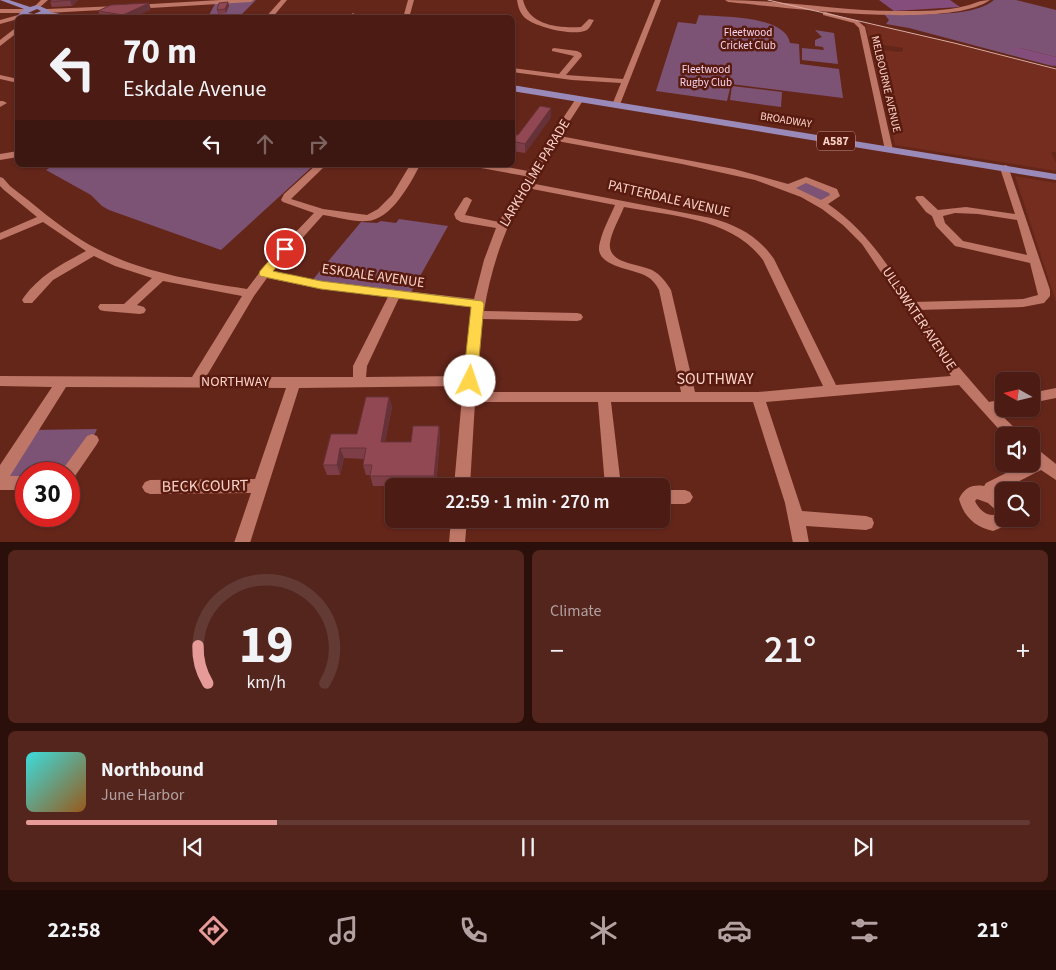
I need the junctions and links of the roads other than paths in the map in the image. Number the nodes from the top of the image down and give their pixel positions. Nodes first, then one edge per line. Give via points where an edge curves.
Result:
1 (45, 0) edge
2 (112, 0) edge
3 (251, 0) edge
4 (284, 0) edge
5 (411, 0) edge
6 (520, 0) edge
7 (658, 0) edge
8 (728, 0) edge
9 (987, 0) edge
10 (5, 1) edge
11 (232, 1) edge
12 (796, 3) edge
13 (0, 5) edge
14 (37, 7) junction
15 (103, 8) junction
16 (0, 12) edge
17 (47, 12) junction
18 (27, 14) edge
19 (62, 15) edge
20 (271, 15) edge
21 (407, 15) edge
22 (15, 18) edge
23 (591, 20) dead end
24 (0, 22) edge
25 (15, 30) edge
26 (9, 35) junction
27 (15, 35) edge
28 (1, 49) edge
29 (554, 50) dead end
30 (515, 70) edge
31 (561, 76) junction
32 (0, 78) edge
33 (15, 80) edge
34 (626, 81) junction
35 (515, 88) edge
36 (580, 99) junction
37 (616, 105) junction
38 (554, 138) junction
39 (889, 150) junction
40 (15, 154) edge
41 (0, 157) edge
42 (319, 167) edge
43 (414, 167) edge
44 (492, 167) edge
45 (1005, 168) junction
46 (532, 174) junction
47 (1056, 177) edge
48 (1, 183) edge
49 (526, 185) junction
50 (790, 187) junction
51 (920, 198) dead end
52 (467, 200) dead end
53 (622, 203) junction
54 (822, 204) junction
55 (321, 212) junction
56 (937, 214) junction
57 (44, 217) junction
58 (1020, 218) junction
59 (502, 226) junction
60 (0, 237) edge
61 (94, 251) junction
62 (1034, 260) junction
63 (264, 274) junction
64 (160, 277) junction
65 (250, 293) junction
66 (395, 294) junction
67 (28, 300) dead end
68 (909, 306) junction
69 (104, 307) dead end
70 (128, 307) junction
71 (140, 310) dead end
72 (477, 310) junction
73 (577, 317) dead end
74 (961, 380) junction
75 (0, 381) edge
76 (63, 381) junction
77 (470, 381) junction
78 (196, 382) junction
79 (359, 382) junction
80 (294, 383) junction
81 (832, 391) junction
82 (1056, 393) edge
83 (1040, 396) edge
84 (468, 397) junction
85 (604, 397) junction
86 (689, 397) junction
87 (758, 397) junction
88 (995, 406) edge
89 (986, 408) junction
90 (1005, 427) edge
91 (92, 440) dead end
92 (1040, 460) edge
93 (76, 462) edge
94 (1014, 472) edge
95 (1056, 473) edge
96 (0, 478) edge
97 (463, 478) edge
98 (612, 478) edge
99 (0, 483) edge
100 (15, 483) edge
101 (260, 486) junction
102 (150, 487) dead end
103 (989, 494) junction
104 (670, 497) edge
105 (685, 497) dead end
106 (995, 500) edge
107 (798, 518) junction
108 (995, 523) edge
109 (866, 524) dead end
110 (458, 528) edge
111 (242, 542) edge
112 (457, 542) edge
113 (801, 542) edge

1 - 14 street
2 - 15 street
3 - 11 street
4 - 20 street
5 - 21 street
6 - 23 street via 521,10 531,18 528,20 530,24 581,29
7 - 34 street
8 - 12 street
9 - 12 street via 965,8 925,12 869,12
10 - 13 street
10 - 18 main road
11 - 15 street
12 - 39 street, MELBOURNE AVENUE via 801,9 860,24
14 - 17 main road
14 - 18 main road
15 - 17 street
16 - 18 street
17 - 18 main road
17 - 19 main road
22 - 24 street
25 - 26 street
26 - 27 street
26 - 28 street
29 - 31 street via 577,53 578,56
30 - 31 street
31 - 34 street
32 - 33 street
34 - 37 street
35 - 36 main road, BROADWAY / A587
36 - 37 main road, BROADWAY / A587
36 - 38 street, LARKHOLME PARADE
37 - 39 main road, BROADWAY / A587
38 - 46 street, LARKHOLME PARADE
38 - 50 street, ULLSWATER AVENUE via 740,172
39 - 45 main road, BROADWAY / A587
40 - 41 street
42 - 55 street via 286,200
43 - 55 street via 403,187 374,217
44 - 46 street
45 - 47 main road, BROADWAY / A587
45 - 58 street
46 - 49 street, LARKHOLME PARADE
48 - 57 street
49 - 53 street, PATTERDALE AVENUE
49 - 59 street, LARKHOLME PARADE
50 - 54 street, ULLSWATER AVENUE
50 - 54 street, ULLSWATER AVENUE via 806,180 834,191 835,196
51 - 56 street
52 - 59 street via 460,217
53 - 81 street, PATTERDALE AVENUE via 733,228 763,250
53 - 86 street via 604,251 612,261 655,275 661,282
54 - 68 street, ULLSWATER AVENUE via 847,222 866,242
55 - 63 street
56 - 58 street via 973,212
56 - 62 street via 940,224 960,244
57 - 60 street
57 - 61 street
58 - 62 street
59 - 72 street, LARKHOLME PARADE via 488,263
61 - 64 street via 120,264
61 - 67 street via 44,280
62 - 68 street via 1044,290 1040,300
63 - 65 street
63 - 66 street, ESKDALE AVENUE
64 - 65 street
64 - 70 street
65 - 78 street
66 - 72 street, ESKDALE AVENUE
66 - 79 street via 360,366
68 - 74 street, ULLSWATER AVENUE
69 - 70 street
70 - 71 street
72 - 73 street, ESKDALE AVENUE
72 - 77 street, LARKHOLME PARADE
74 - 81 street, SOUTHWAY
74 - 89 street, ULLSWATER AVENUE
75 - 76 street, NORTHWAY
76 - 78 street, NORTHWAY
76 - 96 street
77 - 79 street, NORTHWAY
77 - 84 street, LARKHOLME PARADE
78 - 80 street, NORTHWAY
79 - 80 street, NORTHWAY
80 - 101 street
81 - 87 street, SOUTHWAY
82 - 83 street
84 - 85 street, SOUTHWAY
84 - 97 street, LARKHOLME PARADE
85 - 86 street, SOUTHWAY
85 - 98 street
86 - 87 street, SOUTHWAY
87 - 107 street
88 - 89 street
89 - 90 street, ULLSWATER AVENUE
91 - 93 street
92 - 95 street
94 - 103 street via 991,488
99 - 100 street
101 - 102 street, BECK COURT
101 - 111 street
103 - 106 street
103 - 108 street via 977,492 969,496 968,504 987,522
104 - 105 street
107 - 109 street
107 - 113 street
110 - 112 street

